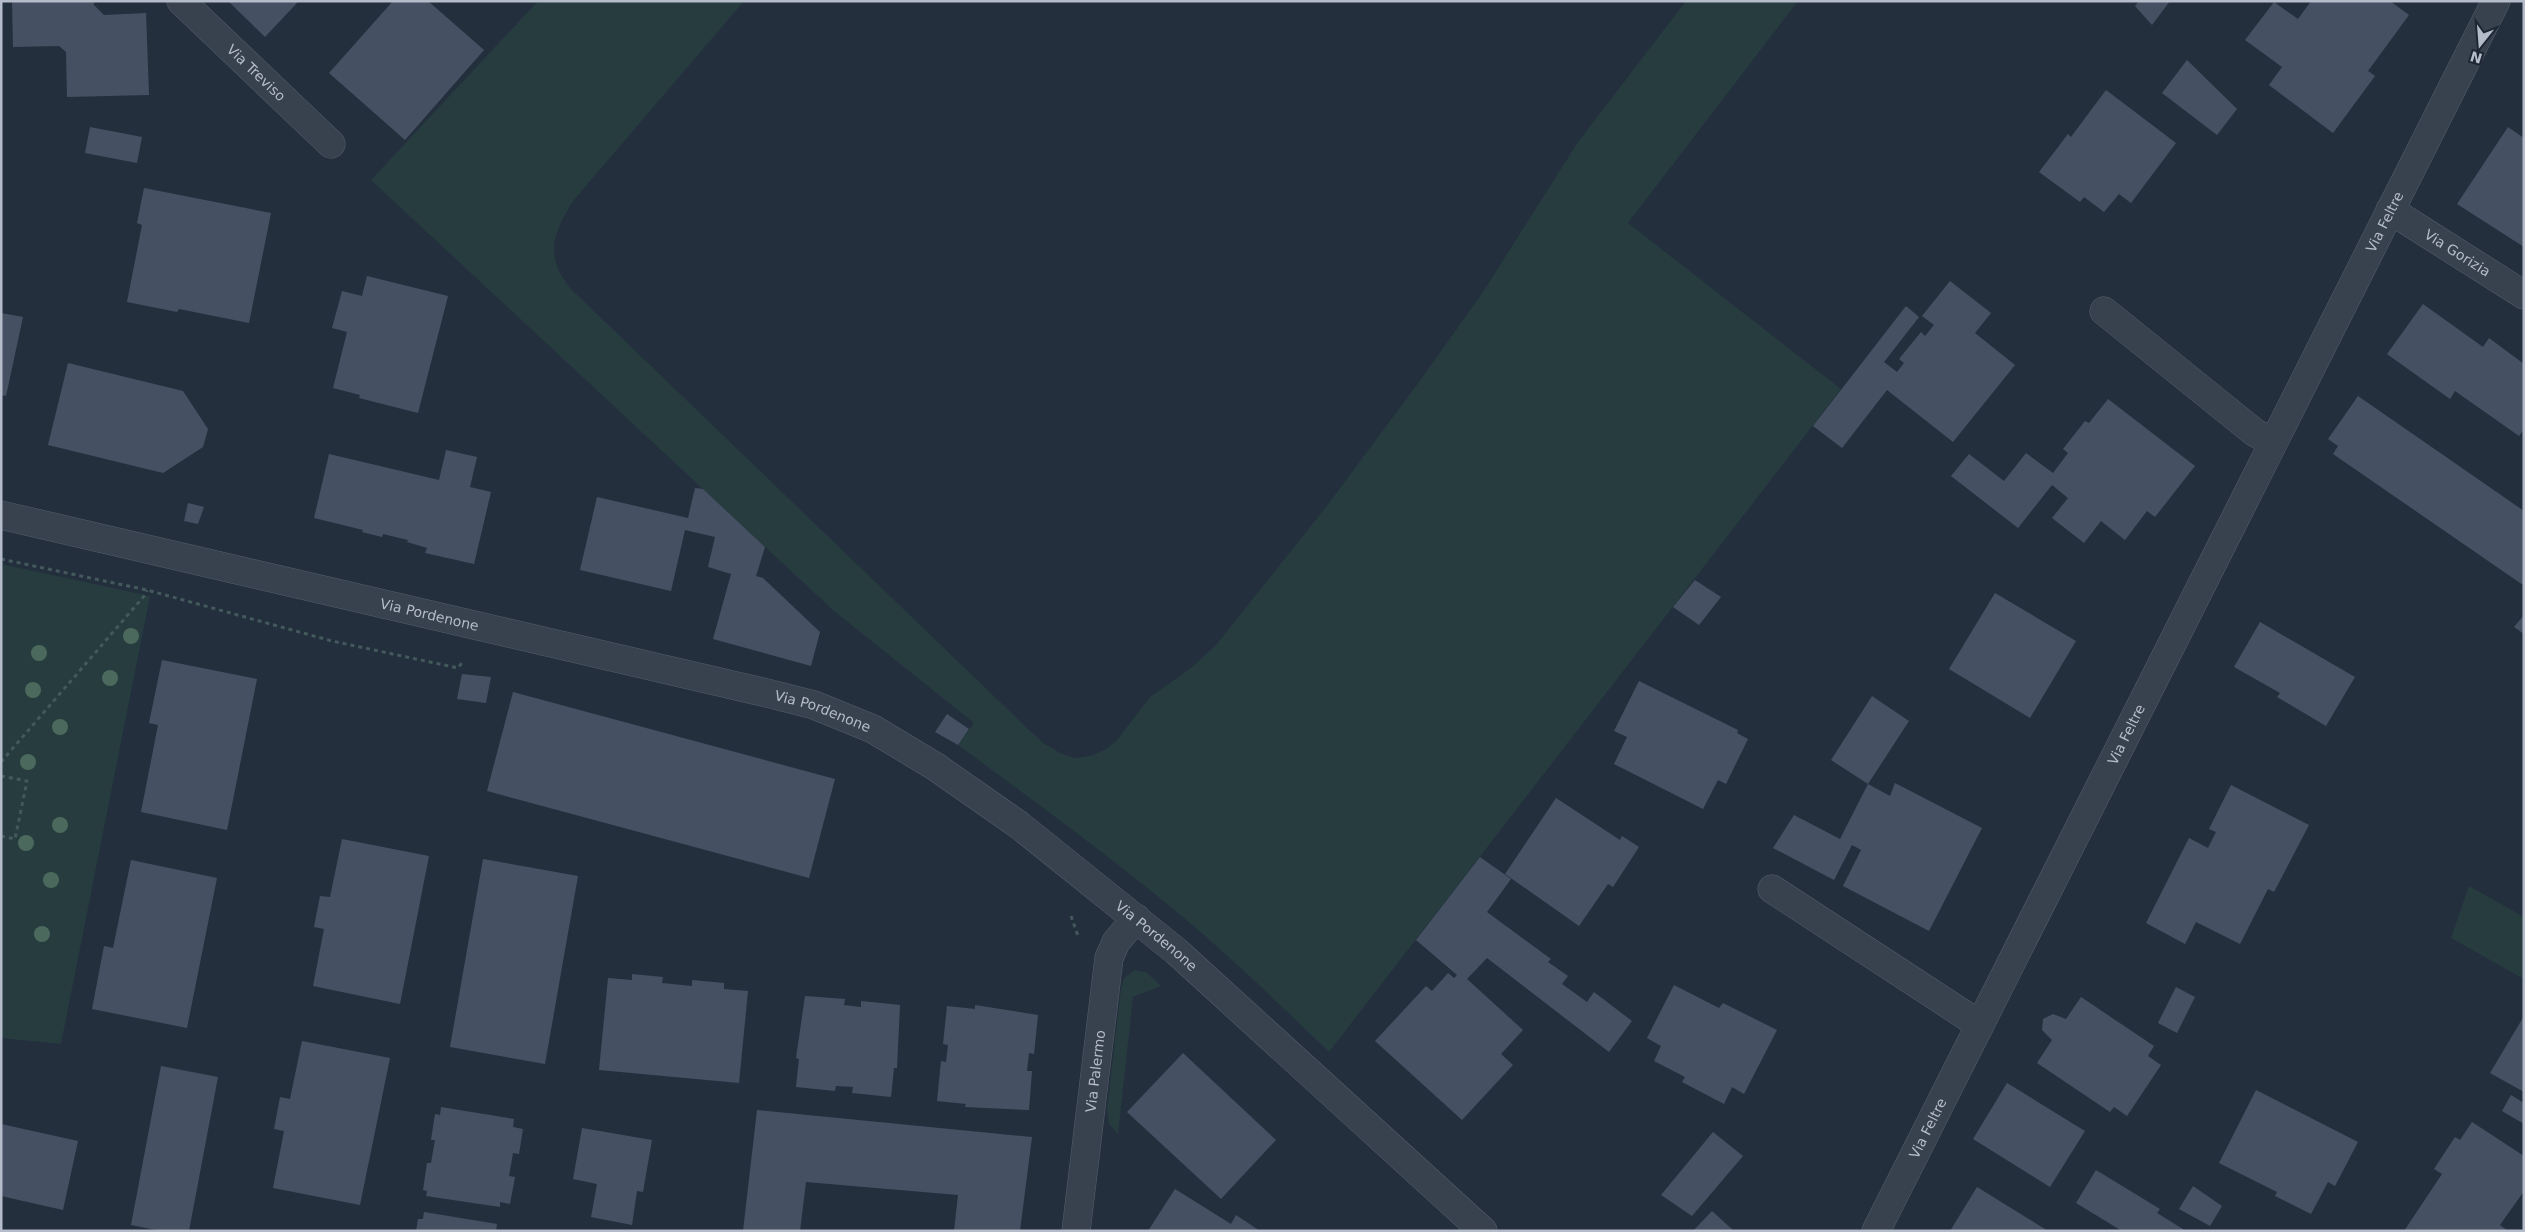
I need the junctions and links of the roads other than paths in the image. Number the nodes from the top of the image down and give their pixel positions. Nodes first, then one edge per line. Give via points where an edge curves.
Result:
1 (181, 1) edge
2 (2496, 1) edge
3 (331, 144) dead end
4 (2390, 210) junction
5 (2524, 295) edge
6 (2104, 310) dead end
7 (2273, 443) junction
8 (1, 515) edge
9 (1772, 889) dead end
10 (1136, 918) junction
11 (1980, 1025) junction
12 (1076, 1231) edge
13 (1483, 1231) edge
14 (1876, 1231) edge

1 - 3 street, Via Treviso
2 - 4 street, Via Feltre
4 - 5 street, Via Gorizia
4 - 7 street, Via Feltre
6 - 7 street via 2254,432
7 - 11 street, Via Feltre
8 - 10 street, Via Pordenone via 775,695 844,716 902,744 979,796
9 - 11 street
10 - 12 street, Via Palermo via 1114,946 1110,958
10 - 13 street, Via Pordenone via 1242,1010
11 - 14 street, Via Feltre

